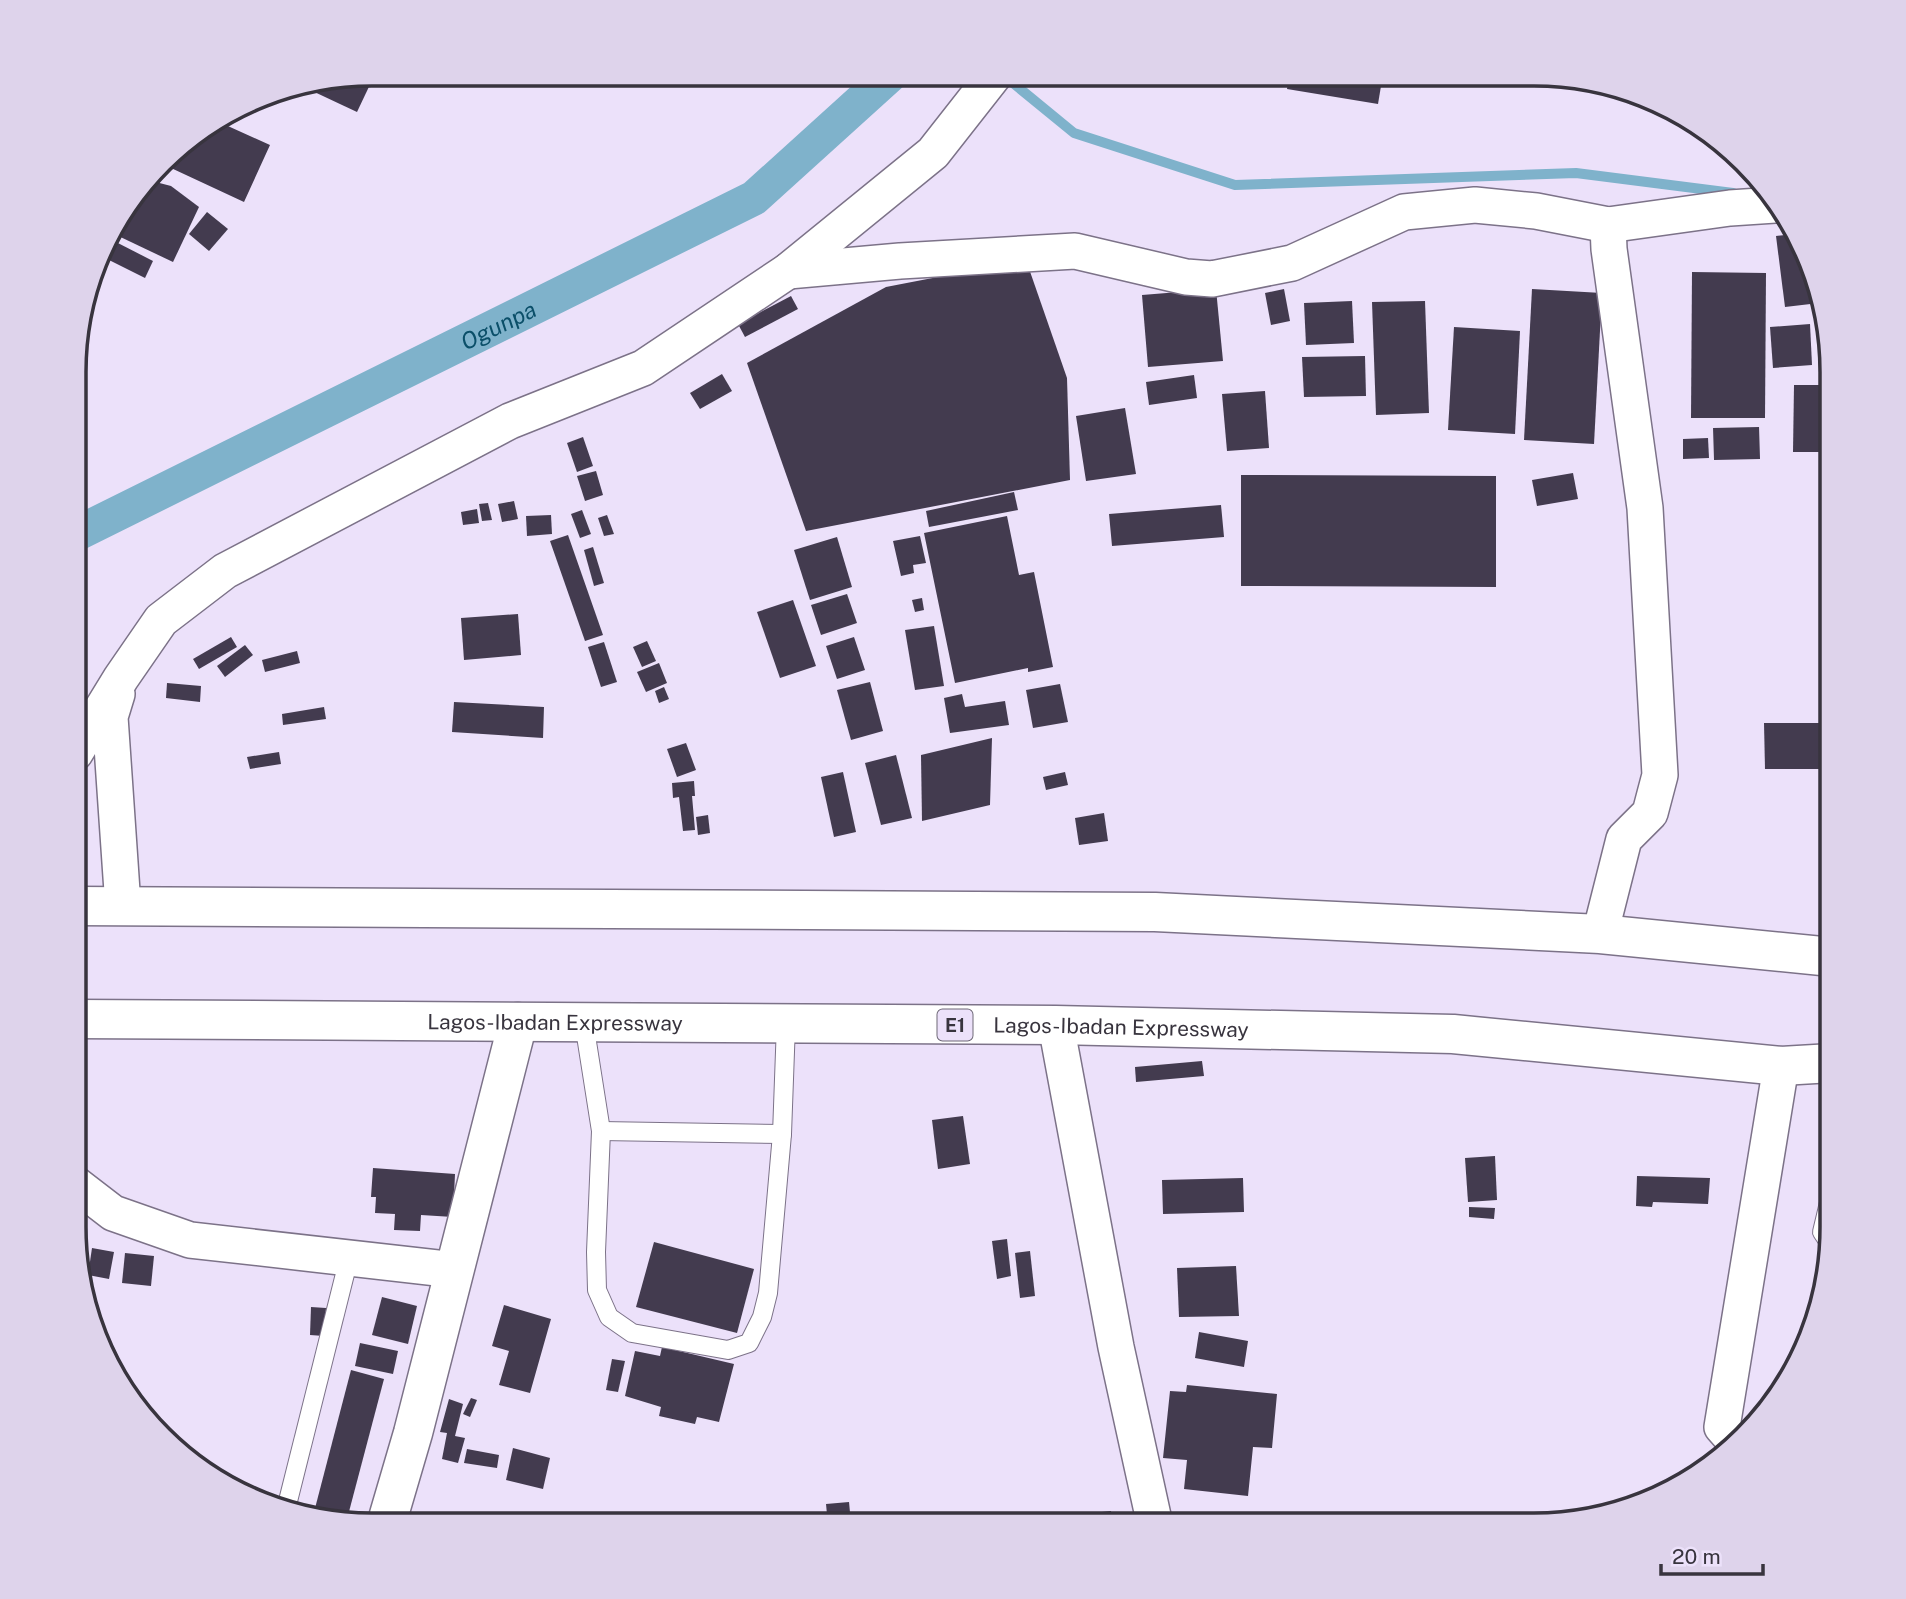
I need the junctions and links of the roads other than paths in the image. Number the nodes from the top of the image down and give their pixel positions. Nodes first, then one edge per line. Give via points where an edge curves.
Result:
1 (986, 86) edge
2 (1767, 205) edge
3 (1608, 225) junction
4 (788, 271) junction
5 (121, 678) junction
6 (86, 735) edge
7 (97, 906) edge
8 (1600, 934) junction
9 (1820, 956) edge
10 (86, 1019) edge
11 (518, 1022) junction
12 (584, 1023) junction
13 (786, 1024) junction
14 (1056, 1025) junction
15 (1820, 1064) edge
16 (1781, 1066) junction
17 (601, 1131) junction
18 (782, 1133) junction
19 (86, 1192) edge
20 (349, 1258) junction
21 (455, 1270) junction
22 (1730, 1436) edge
23 (288, 1501) edge
24 (390, 1513) edge
25 (1152, 1513) edge

1 - 4 street via 933,153
2 - 3 street
3 - 4 street via 1475,205 1404,212 1292,263 1212,279 1075,251
3 - 8 street via 1645,508 1660,775 1650,813 1624,839
4 - 5 street via 642,368 510,421 225,570 161,620
5 - 6 street
5 - 7 street via 110,717
7 - 8 main road via 1154,912
8 - 9 main road
10 - 11 main road, Lagos-Ibadan Expressway / E1
11 - 12 main road, Lagos-Ibadan Expressway / E1
11 - 21 main road
12 - 13 main road, Lagos-Ibadan Expressway / E1
12 - 17 lane
13 - 14 main road, Lagos-Ibadan Expressway / E1
13 - 18 lane
14 - 16 main road, Lagos-Ibadan Expressway / E1 via 1453,1034
14 - 25 street
15 - 16 main road, Lagos-Ibadan Expressway / E1
16 - 22 street via 1722,1427
17 - 18 lane
17 - 18 lane via 597,1290 609,1317 632,1333 728,1350 748,1343 768,1293
19 - 20 street via 113,1213 190,1240
20 - 21 street
20 - 23 lane
21 - 24 main road

